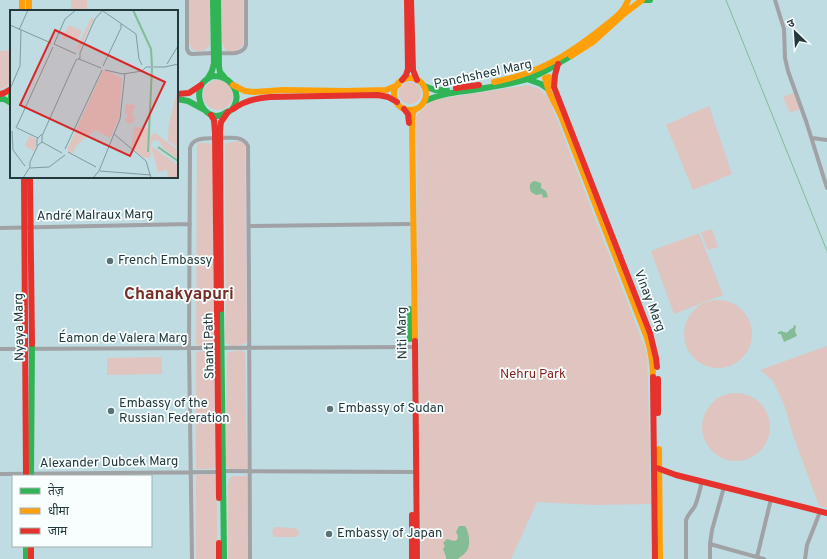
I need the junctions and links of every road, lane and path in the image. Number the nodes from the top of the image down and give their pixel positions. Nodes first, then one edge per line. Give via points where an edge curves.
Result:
1 (187, 0) edge
2 (213, 0) edge
3 (218, 0) edge
4 (246, 0) edge
5 (407, 0) edge
6 (411, 0) edge
7 (628, 0) edge
8 (642, 0) edge
9 (650, 0) edge
10 (775, 0) edge
11 (216, 53) junction
12 (558, 64) junction
13 (208, 78) junction
14 (225, 78) junction
15 (526, 79) junction
16 (417, 80) junction
17 (399, 83) junction
18 (202, 84) junction
19 (233, 85) junction
20 (424, 86) junction
21 (551, 88) junction
22 (10, 90) edge
23 (0, 94) edge
24 (178, 94) edge
25 (0, 99) edge
26 (178, 99) edge
27 (425, 101) junction
28 (10, 102) edge
29 (397, 102) junction
30 (404, 109) junction
31 (416, 109) junction
32 (204, 110) junction
33 (230, 110) junction
34 (211, 115) junction
35 (218, 138) junction
36 (812, 138) junction
37 (827, 140) edge
38 (24, 178) edge
39 (30, 178) edge
40 (827, 188) edge
41 (190, 224) junction
42 (409, 224) junction
43 (249, 226) junction
44 (27, 227) junction
45 (0, 228) edge
46 (412, 347) junction
47 (189, 348) junction
48 (219, 348) junction
49 (249, 348) junction
50 (0, 349) edge
51 (28, 349) junction
52 (657, 468) junction
53 (191, 472) junction
54 (221, 472) junction
55 (250, 472) junction
56 (413, 472) junction
57 (0, 474) edge
58 (29, 475) edge
59 (702, 481) junction
60 (724, 487) junction
61 (771, 499) junction
62 (820, 512) junction
63 (827, 514) edge
64 (710, 544) junction
65 (26, 547) edge
66 (31, 547) edge
67 (757, 557) junction
68 (26, 559) edge
69 (31, 559) edge
70 (192, 559) edge
71 (219, 559) edge
72 (224, 559) edge
73 (250, 559) edge
74 (412, 559) edge
75 (417, 559) edge
76 (654, 559) edge
77 (660, 559) edge
78 (686, 559) edge
79 (710, 559) edge
80 (764, 559) edge
81 (805, 559) edge

1 - 11 street via 189,53
2 - 11 main road
3 - 11 main road
4 - 11 street via 245,49 238,52
5 - 17 main road via 408,70
6 - 16 main road via 413,70
7 - 20 main road, Panchsheel Marg via 619,13 584,42 542,68 512,79 470,86 435,90
8 - 9 main road
8 - 12 main road, Panchsheel Marg via 582,50
10 - 36 street via 784,29 788,71
11 - 13 main road
11 - 14 main road via 220,72
12 - 15 main road, Panchsheel Marg via 533,78
12 - 21 main road
13 - 14 main road
13 - 18 main road
14 - 19 main road
15 - 21 main road
15 - 27 main road, Panchsheel Marg via 450,92
16 - 17 main road via 404,79
16 - 20 main road
17 - 19 main road via 386,90 254,92
17 - 29 main road via 394,94
18 - 24 main road via 189,93
18 - 32 main road via 199,99
19 - 33 main road via 237,97
20 - 27 main road
21 - 52 main road, Vinay Marg via 649,344 653,365
22 - 23 main road
25 - 28 main road
26 - 32 main road via 188,101
27 - 31 main road
29 - 30 main road
29 - 33 main road via 393,98 378,95 260,97 240,103
30 - 31 main road
30 - 42 main road, Niti Marg via 409,120
31 - 46 main road, Niti Marg via 412,120
32 - 34 main road
33 - 34 main road via 224,114
33 - 35 main road, Shanti Path via 220,123
34 - 35 main road, Shanti Path
35 - 41 street via 201,139 191,144
35 - 43 street via 243,139 248,146
35 - 48 main road, Shanti Path
36 - 37 street
36 - 40 street
38 - 44 main road, Nyaya Marg
39 - 44 main road, Nyaya Marg
41 - 44 street, André Malraux Marg
41 - 47 street
42 - 43 street
42 - 46 main road, Niti Marg
43 - 49 street
44 - 45 street, André Malraux Marg
44 - 51 main road, Nyaya Marg
46 - 49 street, Éamon de Valera Marg
46 - 56 main road, Niti Marg
47 - 48 street, Éamon de Valera Marg
47 - 51 street, Éamon de Valera Marg
47 - 53 street
48 - 49 street, Éamon de Valera Marg
48 - 54 main road, Shanti Path
49 - 55 street
50 - 51 street, Éamon de Valera Marg
51 - 58 main road, Nyaya Marg
52 - 59 main road
52 - 76 main road, Vinay Marg
52 - 77 main road, Vinay Marg
53 - 54 street, Alexander Dubcek Marg
53 - 58 street, Alexander Dubcek Marg
53 - 70 street
54 - 55 street, Alexander Dubcek Marg
54 - 71 main road, Shanti Path
54 - 72 main road, Shanti Path
55 - 56 street, Alexander Dubcek Marg
55 - 73 street
56 - 74 main road, Niti Marg
56 - 75 main road, Niti Marg
57 - 58 street, Alexander Dubcek Marg
59 - 60 main road
59 - 78 street via 695,505 686,520
60 - 61 main road
60 - 64 street
61 - 62 main road
61 - 67 street
62 - 63 main road
62 - 81 street via 807,545
64 - 67 street
64 - 79 street
65 - 68 main road
66 - 69 main road
67 - 80 street

